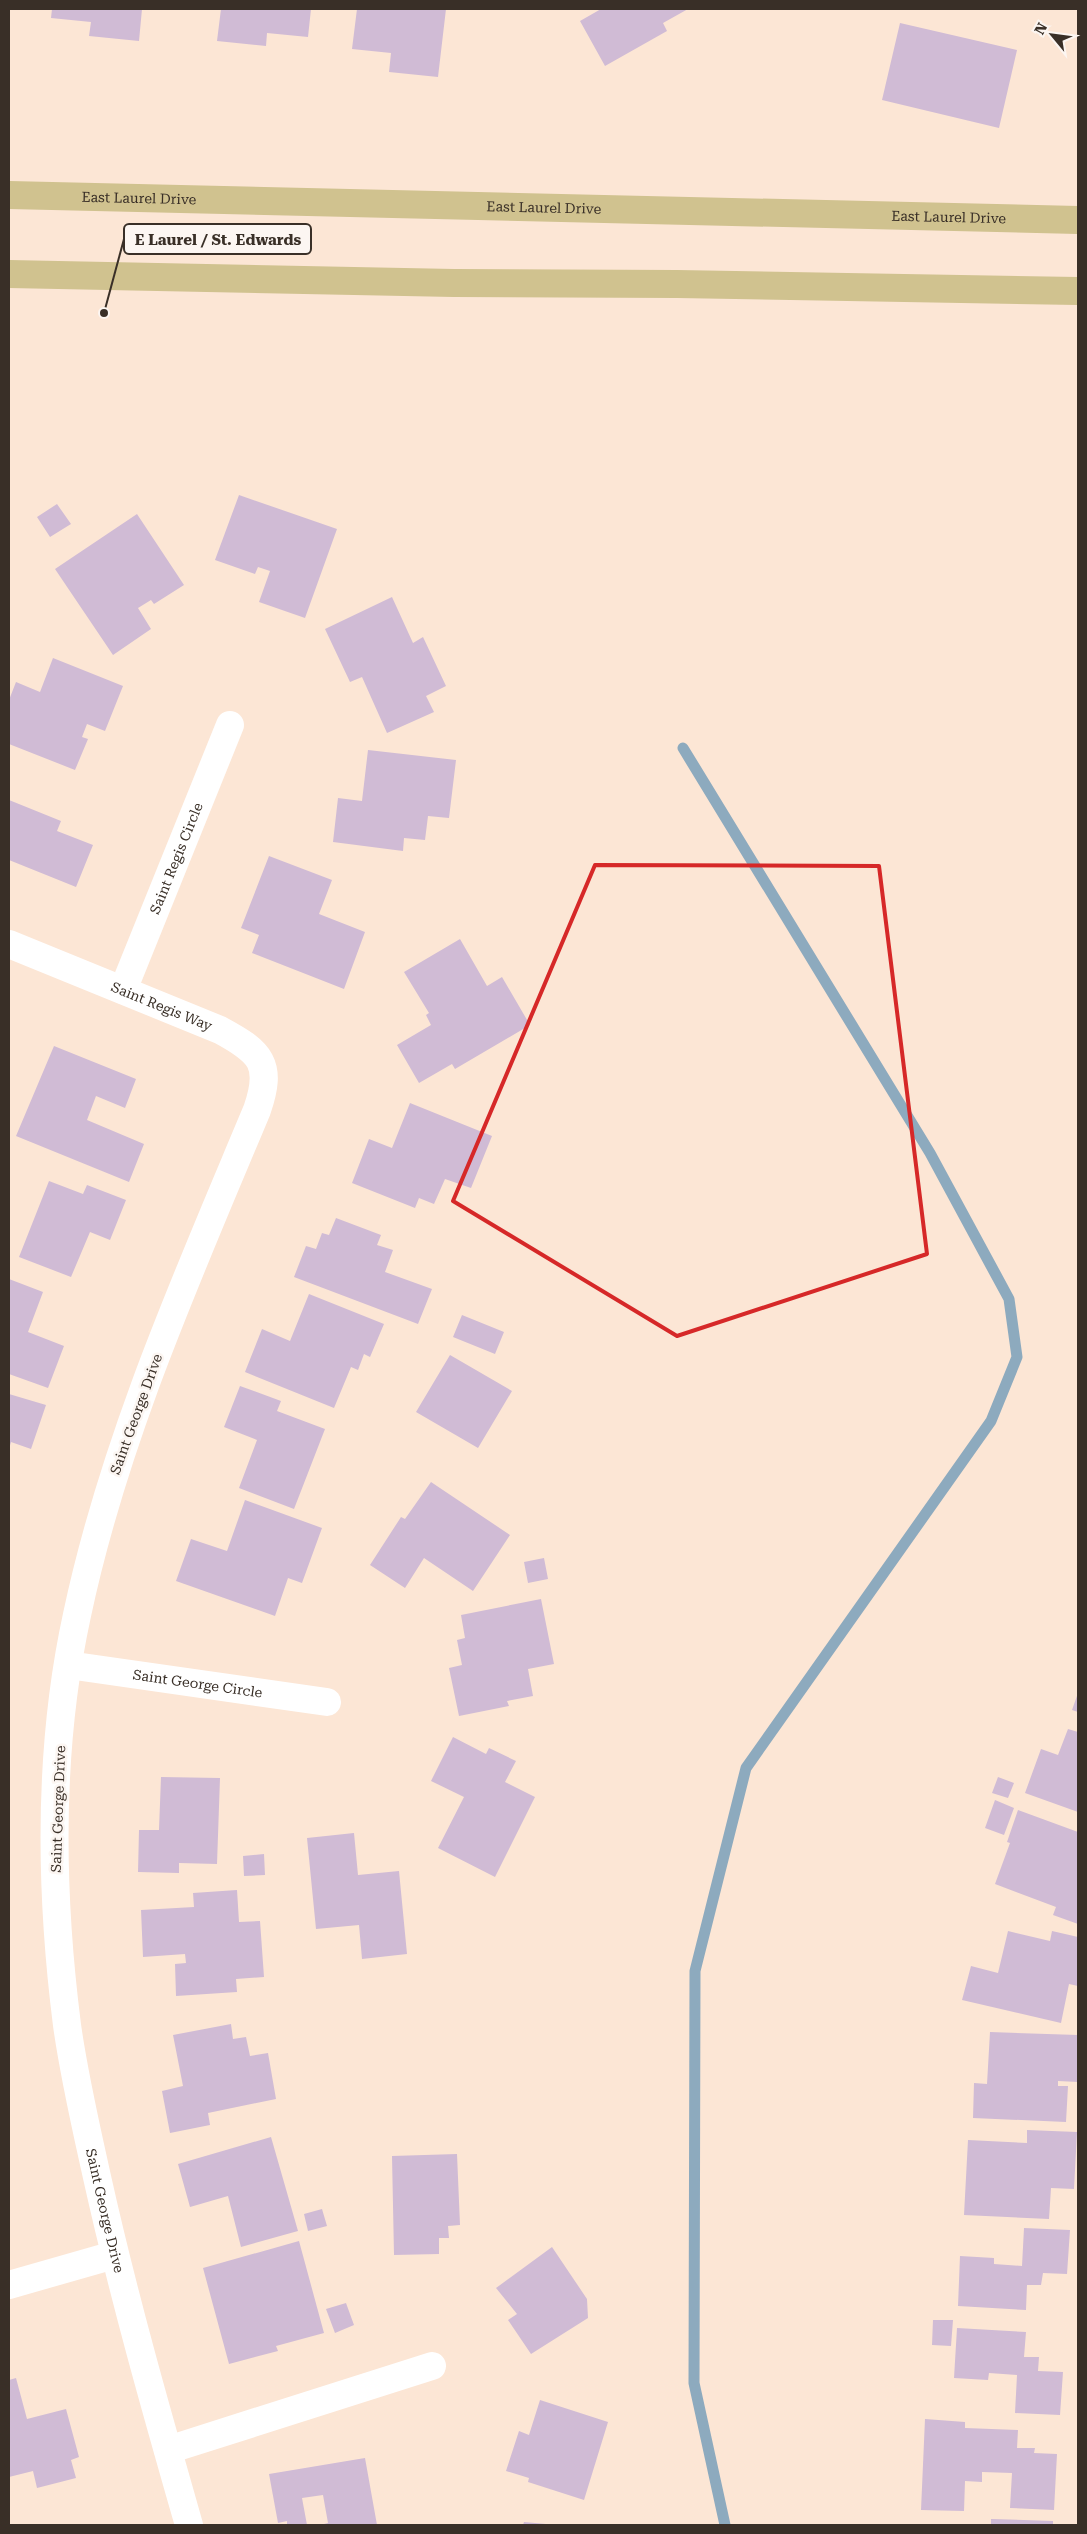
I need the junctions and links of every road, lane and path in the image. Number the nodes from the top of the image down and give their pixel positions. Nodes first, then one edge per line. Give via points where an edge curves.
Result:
1 (9, 195) edge
2 (1078, 220) edge
3 (9, 274) edge
4 (1078, 291) edge
5 (230, 725) dead end
6 (9, 944) edge
7 (123, 990) junction
8 (257, 1110) joint
9 (68, 1665) junction
10 (328, 1702) dead end
11 (114, 2256) junction
12 (9, 2285) edge
13 (432, 2366) dead end
14 (168, 2450) junction
15 (189, 2525) edge

1 - 2 main road, East Laurel Drive
3 - 4 main road
5 - 7 street, Saint Regis Circle
6 - 7 street, Saint Regis Way
7 - 8 street, Saint Regis Way via 220,1030 254,1052 265,1076
8 - 9 street, Saint George Drive via 131,1424 91,1554
9 - 10 street, Saint George Circle
9 - 11 street, Saint George Drive via 55,1822 62,1979 77,2085
11 - 12 street
11 - 14 street, Saint George Drive
13 - 14 street
14 - 15 street, Saint George Drive

